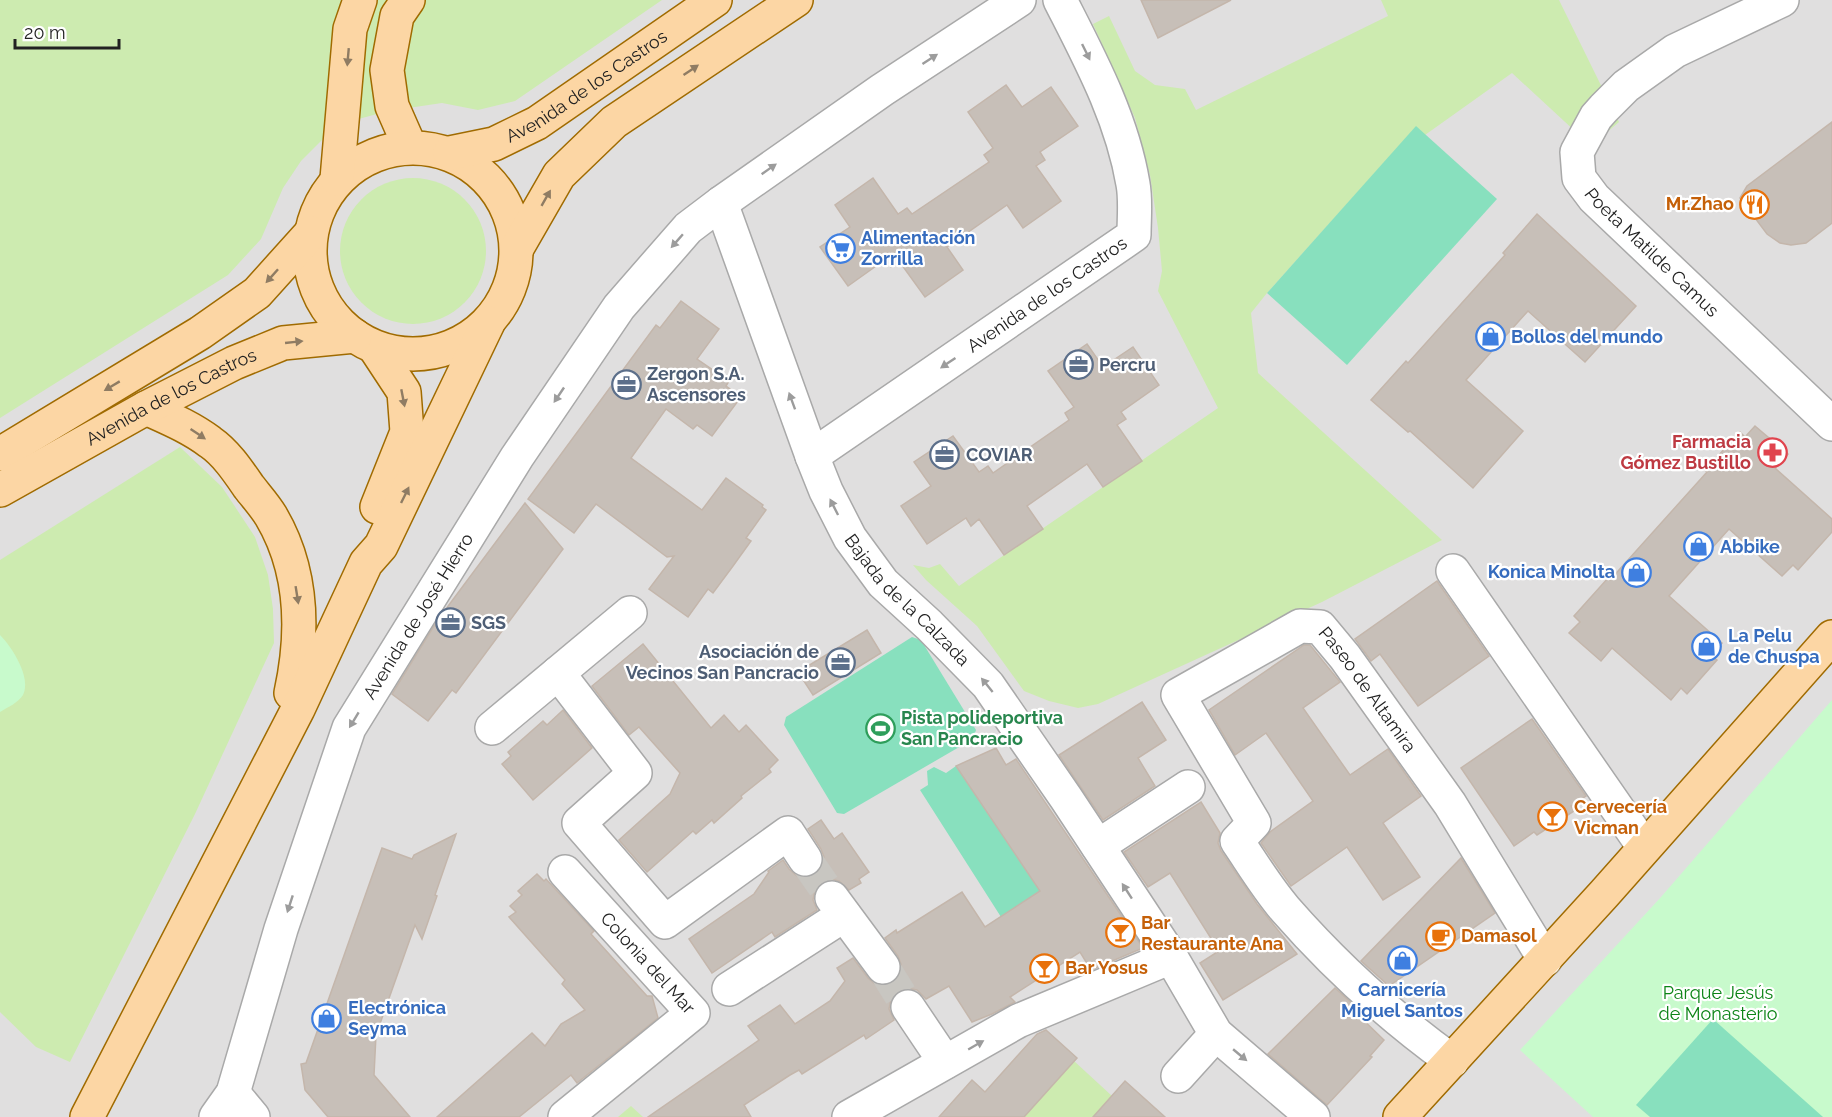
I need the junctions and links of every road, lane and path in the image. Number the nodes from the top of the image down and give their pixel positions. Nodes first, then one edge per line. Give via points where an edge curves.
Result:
1 (360, 0) edge
2 (408, 0) edge
3 (715, 0) edge
4 (796, 0) edge
5 (1019, 0) edge
6 (1060, 0) edge
7 (1782, 0) edge
8 (410, 147) junction
9 (450, 153) junction
10 (337, 179) junction
11 (721, 202) junction
12 (311, 233) junction
13 (517, 248) junction
14 (488, 323) junction
15 (365, 342) junction
16 (146, 408) junction
17 (1832, 424) edge
18 (0, 454) edge
19 (812, 456) junction
20 (0, 490) edge
21 (366, 563) junction
22 (1453, 571) dead end
23 (630, 613) dead end
24 (1832, 637) edge
25 (558, 673) junction
26 (492, 728) dead end
27 (281, 738) junction
28 (1188, 787) dead end
29 (1098, 846) junction
30 (1644, 847) junction
31 (805, 859) tunnel mouth
32 (565, 872) dead end
33 (1171, 957) junction
34 (1545, 960) junction
35 (883, 967) tunnel mouth
36 (729, 989) dead end
37 (908, 1007) tunnel mouth
38 (1216, 1034) junction
39 (1452, 1061) junction
40 (945, 1062) junction
41 (1178, 1076) dead end
42 (908, 1084) junction
43 (224, 1105) edge
44 (87, 1117) edge
45 (253, 1117) edge
46 (566, 1117) edge
47 (849, 1117) edge
48 (881, 1117) edge
49 (1313, 1117) edge
50 (1400, 1117) edge

1 -> 10 main road via 350,29
2 - 8 main road via 397,15 387,70 392,106
3 - 9 main road, Avenida de los Castros via 537,123 494,144
13 -> 4 main road via 559,176 614,122
11 -> 5 street
6 -> 19 street, Avenida de los Castros via 1121,131 1133,186 1134,235
7 - 17 street, Poeta Matilde Camus via 1676,51 1626,86 1596,117 1583,138 1577,152 1579,178 1594,198
8 - 9 main road
8 - 10 main road via 370,156
9 - 13 main road via 485,175 508,208
10 - 12 main road via 315,214
19 -> 11 street, Bajada de la Calzada
11 -> 43 street, Avenida de José Hierro via 688,228 619,307 517,457 349,728
12 - 15 main road via 308,254 317,293 340,327
12 -> 18 main road, Avenida de los Castros via 257,293 200,333
13 - 14 main road via 510,289
14 - 15 main road via 455,347 415,356
21 -> 14 main road via 381,546
16 -> 15 main road, Avenida de los Castros via 283,343
15 -> 21 main road via 404,392 407,432 365,537
16 - 20 main road, Avenida de los Castros
16 -> 27 main road via 184,425 213,444 271,515 285,546 297,591 301,627 298,663
29 -> 19 street, Bajada de la Calzada via 988,685 876,574 850,538
21 - 27 main road
22 - 30 street
23 - 25 street
24 - 30 main road
25 - 26 street
25 - 31 street via 635,773 579,823 664,922 788,833
27 - 44 main road
28 - 29 street
33 -> 29 street, Bajada de la Calzada
30 - 34 main road
32 - 46 street, Colonia del Mar via 693,1013
33 - 38 street, Bajada de la Calzada
40 -> 33 street via 1018,1021
34 - 39 main road
34 - 39 street, Paseo de Altamira via 1450,804 1346,657 1320,627 1300,626 1178,695 1254,823 1237,841 1283,907 1340,968
35 - 36 street via 838,906
37 - 40 street
38 - 41 street
38 -> 49 street, Bajada de la Calzada
39 - 50 main road
40 - 42 street
42 - 47 street
42 - 48 street
43 - 45 street, Avenida de José Hierro

